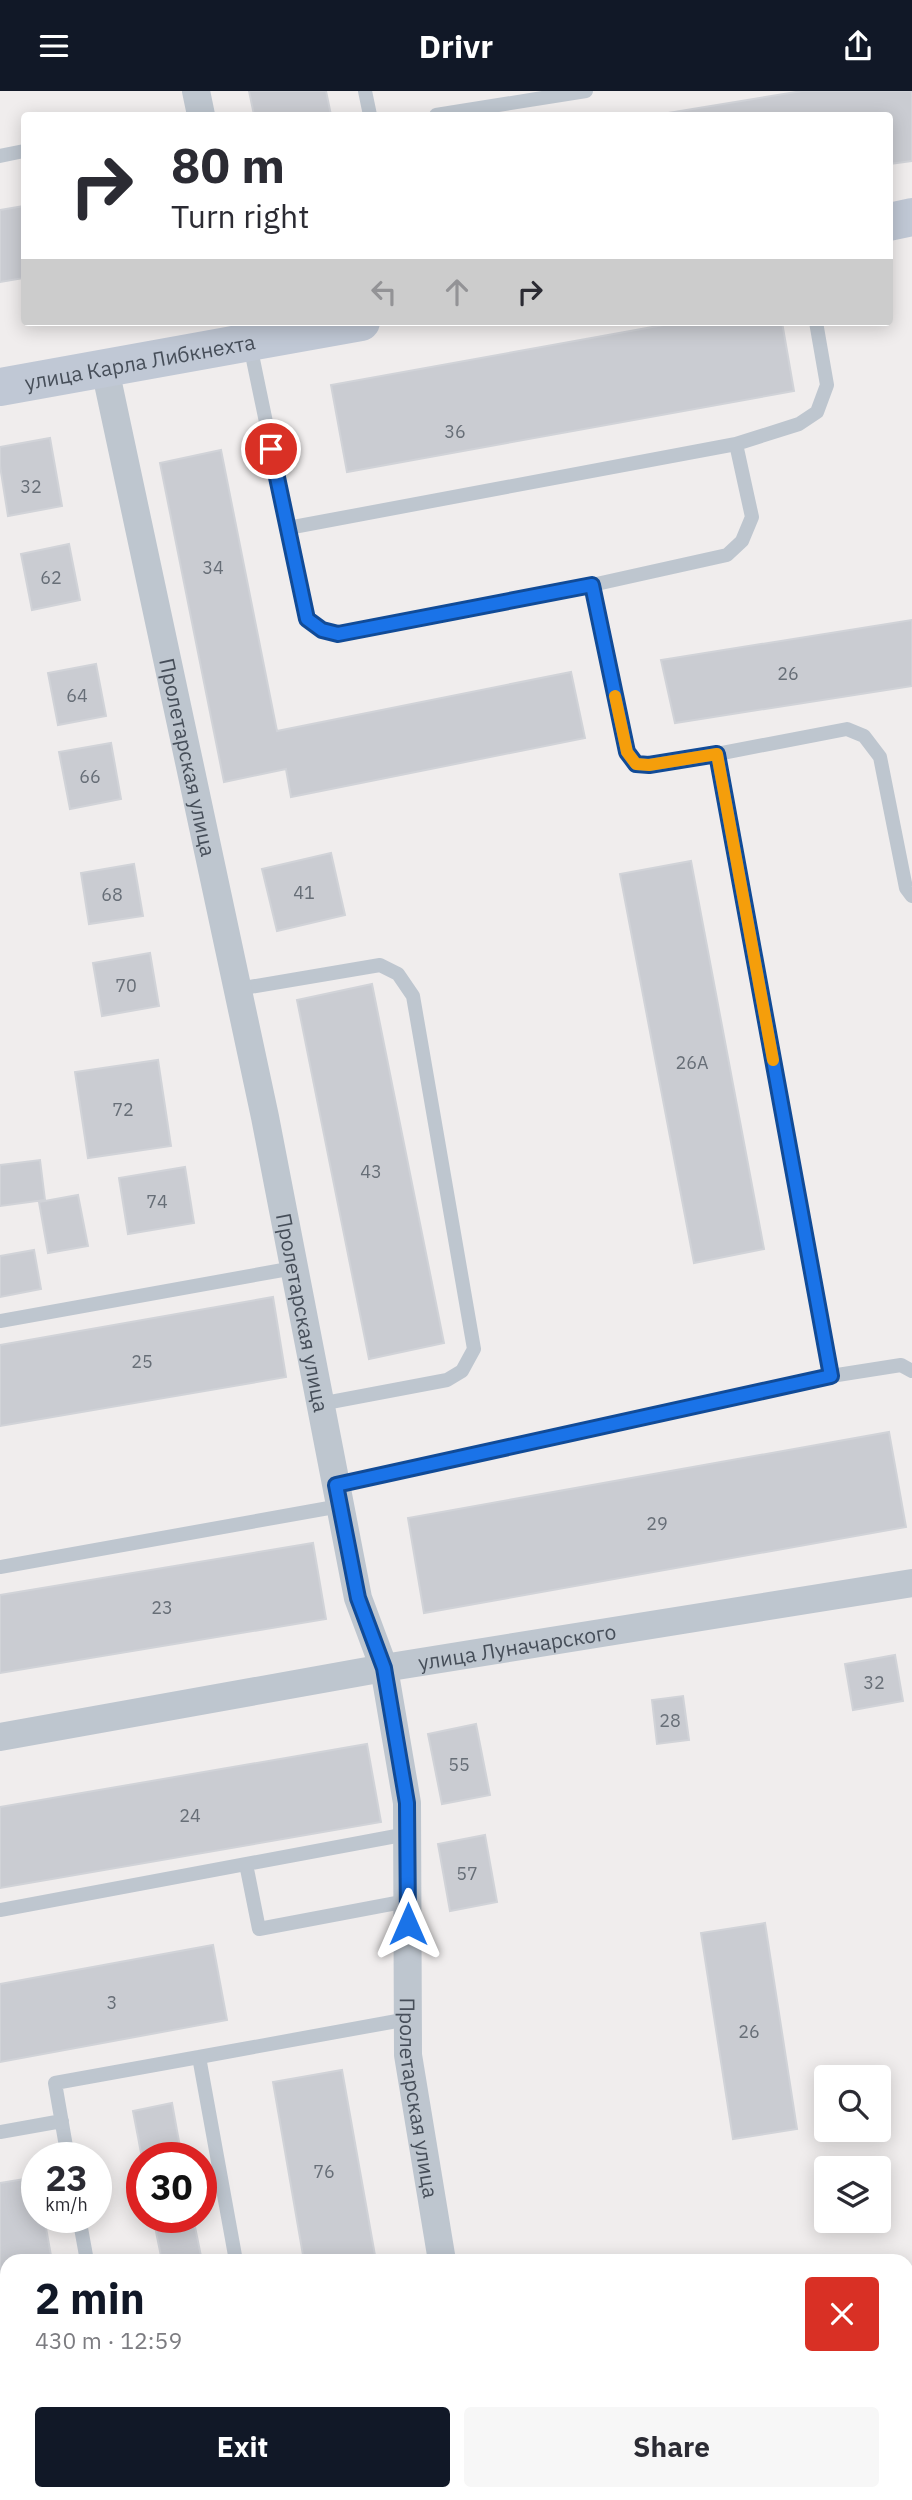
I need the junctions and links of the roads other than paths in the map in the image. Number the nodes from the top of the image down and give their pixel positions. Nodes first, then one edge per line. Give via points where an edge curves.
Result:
1 (196, 91) edge
2 (365, 91) edge
3 (586, 91) edge
4 (200, 112) edge
5 (369, 112) edge
6 (455, 112) edge
7 (21, 152) edge
8 (0, 156) edge
9 (912, 217) edge
10 (893, 221) edge
11 (320, 326) edge
12 (817, 326) edge
13 (247, 333) edge
14 (105, 369) junction
15 (0, 387) edge
16 (736, 443) junction
17 (288, 529) junction
18 (592, 585) junction
19 (717, 754) junction
20 (912, 896) edge
21 (238, 989) junction
22 (294, 1268) junction
23 (0, 1321) edge
24 (912, 1371) edge
25 (831, 1376) junction
26 (320, 1404) junction
27 (338, 1496) junction
28 (0, 1567) edge
29 (912, 1583) edge
30 (384, 1668) junction
31 (0, 1737) edge
32 (407, 1834) junction
33 (246, 1864) junction
34 (407, 1901) junction
35 (0, 1910) edge
36 (408, 2019) junction
37 (199, 2057) junction
38 (62, 2121) junction
39 (0, 2132) edge
40 (65, 2142) edge
41 (82, 2233) edge
42 (86, 2254) edge
43 (235, 2254) edge
44 (441, 2254) edge

1 - 4 street
2 - 5 lane
3 - 6 lane
7 - 8 lane
9 - 10 street
11 - 13 street, улица Карла Либкнехта
12 - 16 lane via 827,385 817,412 799,424
13 - 14 street, улица Карла Либкнехта
13 - 17 lane
14 - 15 street, улица Карла Либкнехта
14 - 21 street, Пролетарская улица
16 - 17 lane
16 - 18 lane via 752,517 742,541 727,555
17 - 18 lane via 307,619 338,634
18 - 19 lane via 627,752 636,764 649,765
19 - 20 lane via 847,729 864,736 880,757 906,888
19 - 25 lane
21 - 22 street, Пролетарская улица
21 - 26 lane via 380,965 398,974 412,996 474,1349 462,1371 447,1380
22 - 23 lane
22 - 26 street, Пролетарская улица
24 - 25 lane via 901,1365
25 - 27 lane
26 - 27 street, Пролетарская улица
27 - 28 lane
27 - 30 street, Пролетарская улица via 358,1598
29 - 30 street, улица Луначарского
30 - 31 street, улица Луначарского
30 - 32 street, Пролетарская улица via 407,1803
32 - 33 lane
32 - 34 street, Пролетарская улица
33 - 34 lane via 258,1929
33 - 35 lane
34 - 36 street, Пролетарская улица
36 - 37 lane
36 - 44 street, Пролетарская улица via 408,2055
37 - 38 lane via 55,2083
37 - 43 lane
38 - 39 lane
38 - 40 lane
41 - 42 lane

